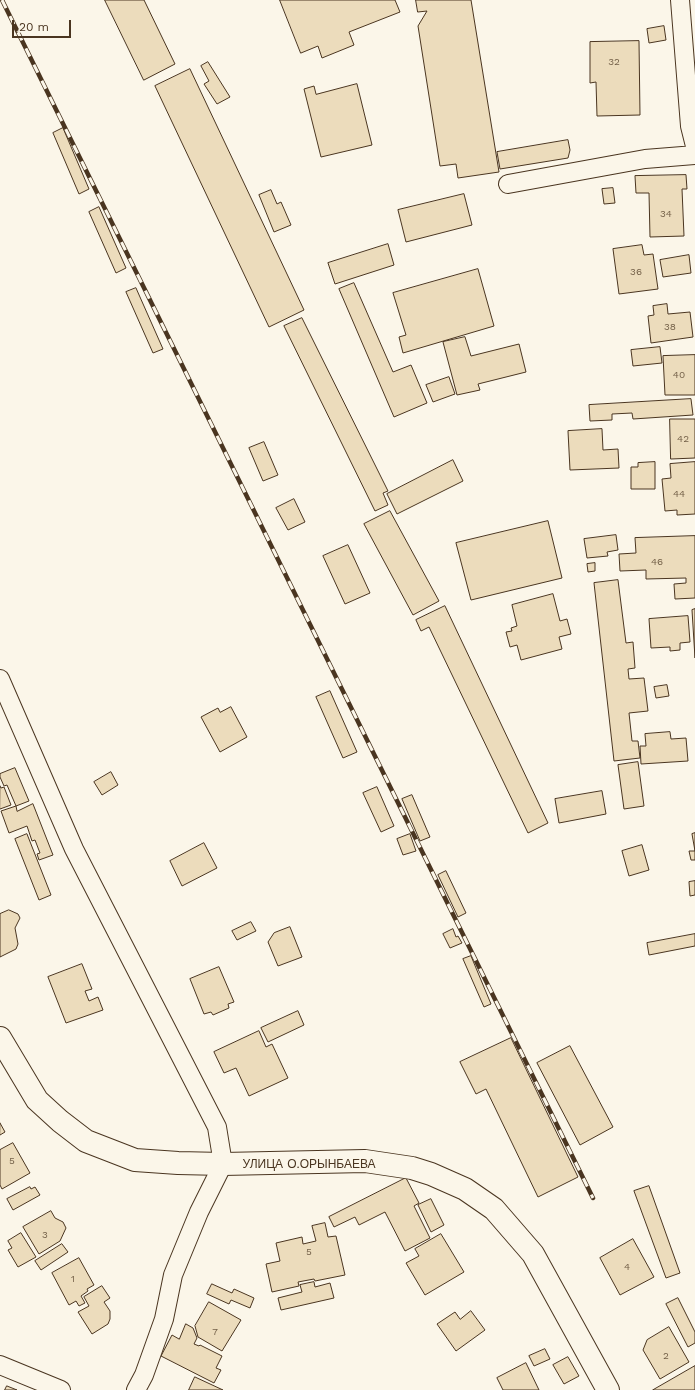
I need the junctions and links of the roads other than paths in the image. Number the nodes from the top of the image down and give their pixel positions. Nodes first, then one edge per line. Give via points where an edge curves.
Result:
1 (680, 0) edge
2 (695, 146) edge
3 (695, 155) edge
4 (508, 184) dead end
5 (0, 680) edge
6 (0, 1038) edge
7 (223, 1164) junction
8 (0, 1365) edge
9 (61, 1390) edge
10 (136, 1390) edge
11 (608, 1390) edge

1 - 2 street via 690,126
3 - 4 street via 645,159
5 - 7 street via 74,849 216,1127
6 - 7 street, УЛИЦА О.ОРЫНБАЕВА via 37,1100 86,1141 135,1160
7 - 10 street via 173,1274 164,1319
7 - 11 street, УЛИЦА О.ОРЫНБАЕВА via 365,1162 412,1168 465,1189 494,1209 533,1254
8 - 9 street

